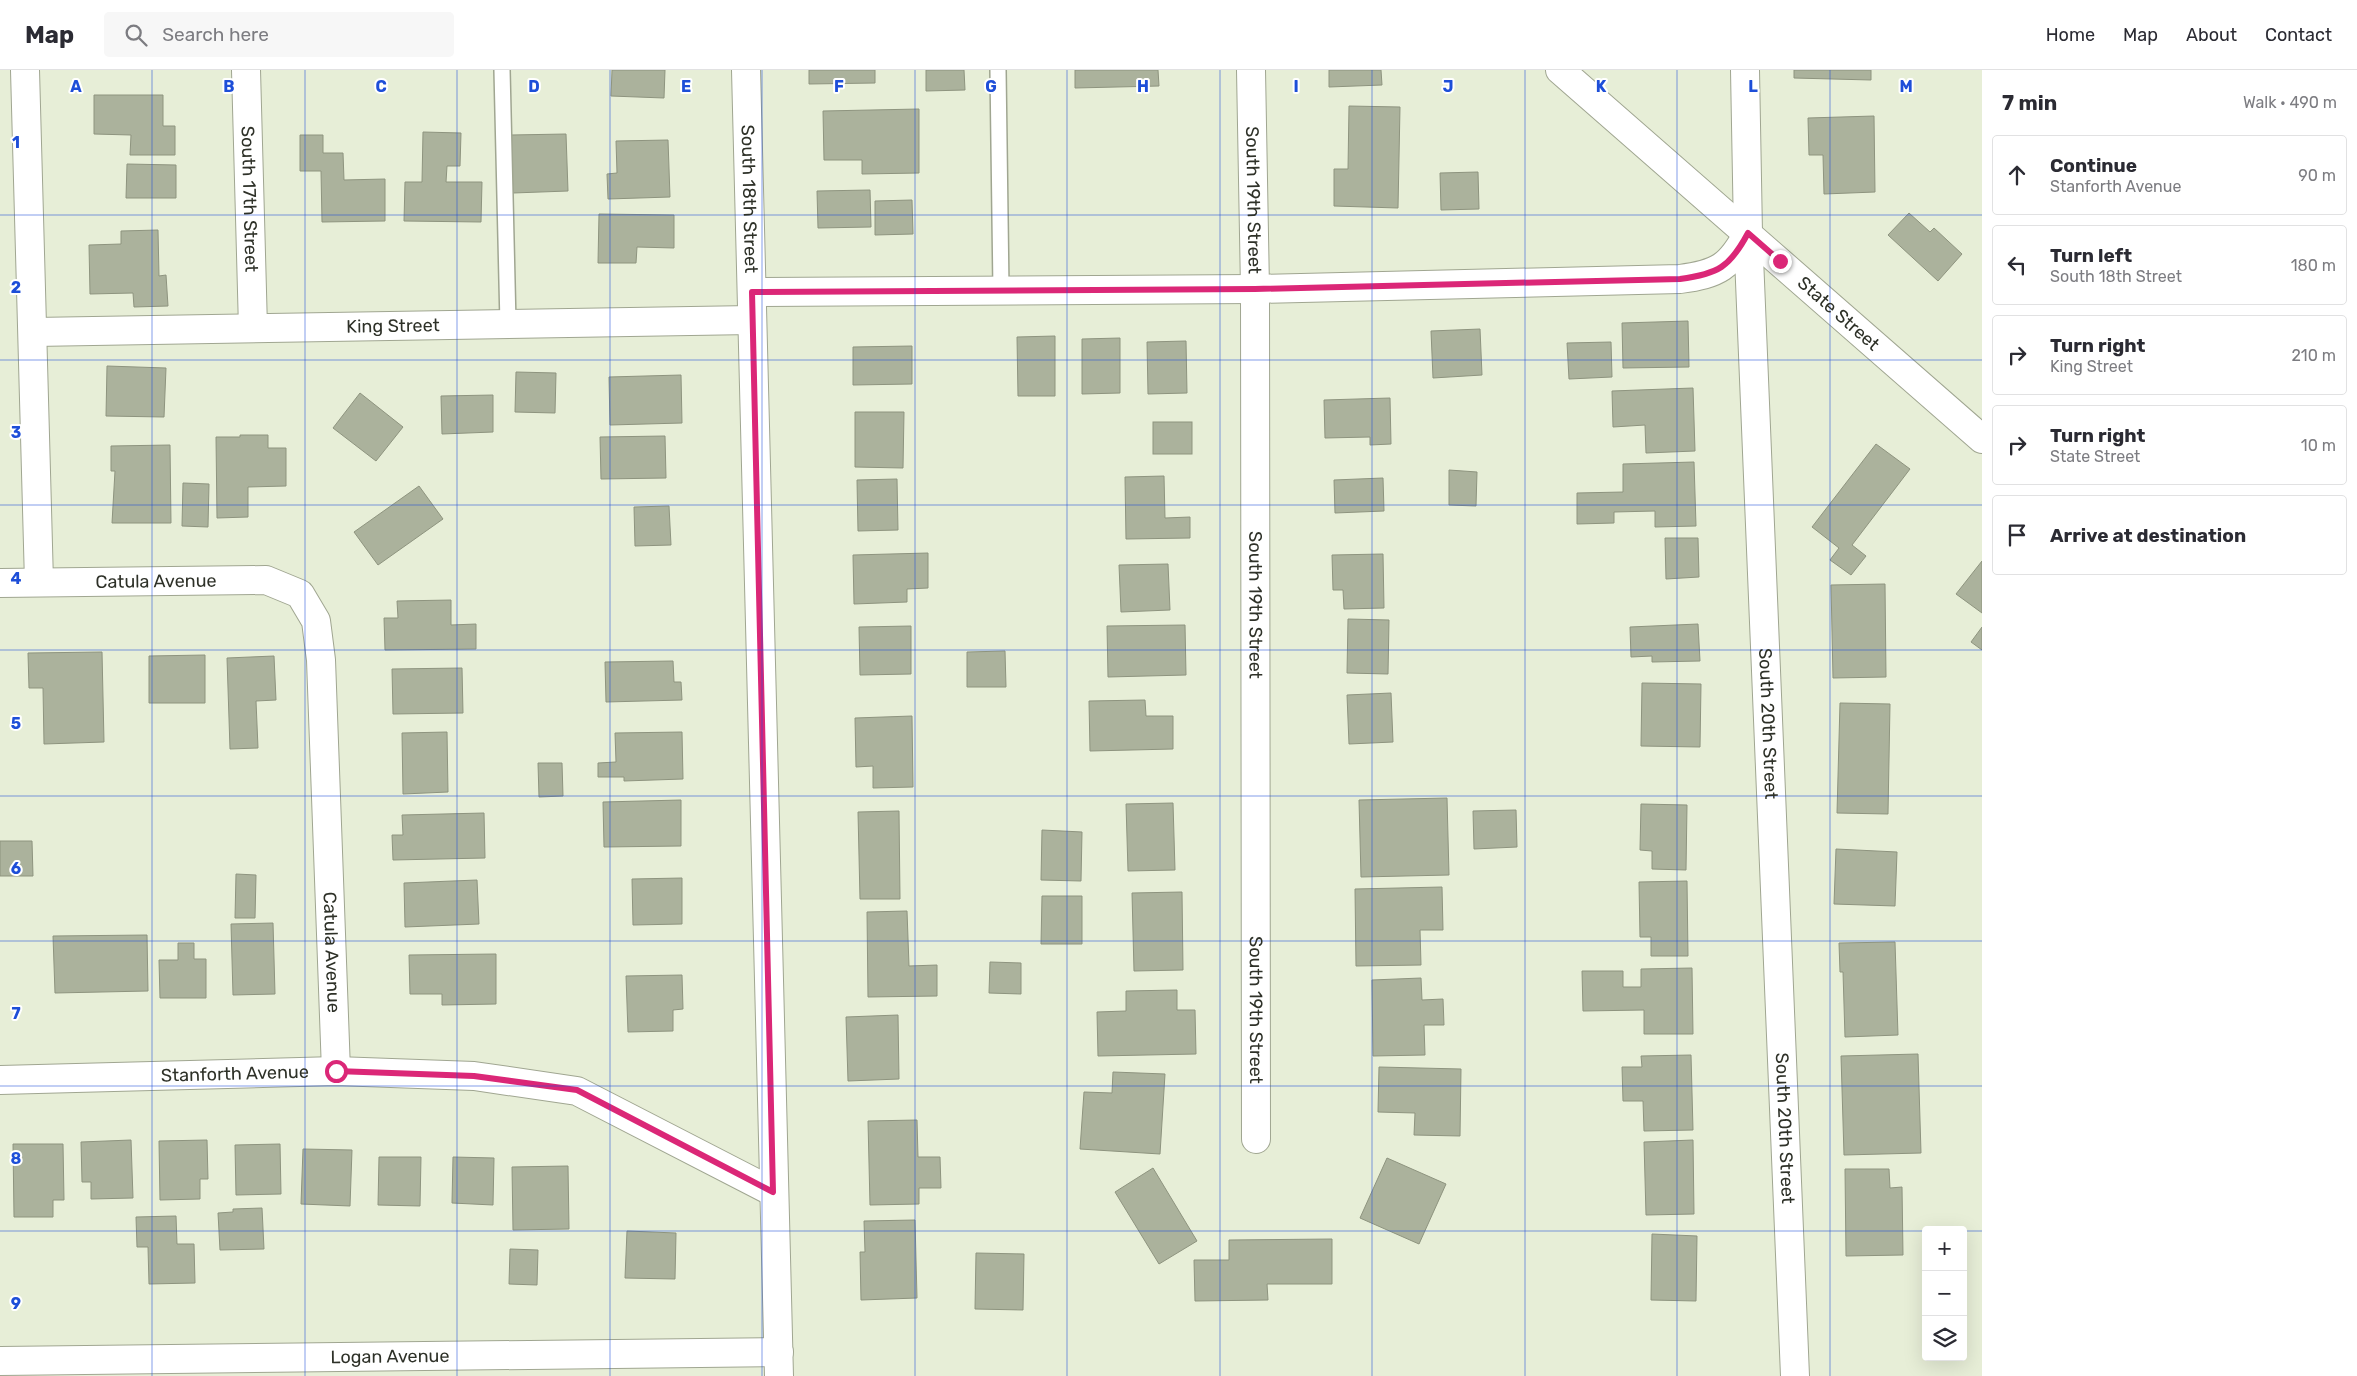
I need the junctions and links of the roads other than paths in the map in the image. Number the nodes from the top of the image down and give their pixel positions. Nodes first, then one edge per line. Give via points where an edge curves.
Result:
1 (25, 70) edge
2 (246, 70) edge
3 (502, 70) edge
4 (746, 70) edge
5 (998, 70) edge
6 (1251, 70) edge
7 (1560, 70) edge
8 (1745, 70) edge
9 (1748, 233) junction
10 (1255, 289) junction
11 (1001, 290) junction
12 (752, 292) junction
13 (752, 320) junction
14 (508, 324) junction
15 (253, 328) junction
16 (34, 332) junction
17 (1982, 439) edge
18 (0, 582) edge
19 (39, 582) junction
20 (336, 1071) junction
21 (0, 1080) edge
22 (1256, 1139) dead end
23 (773, 1192) junction
24 (0, 1361) edge
25 (779, 1364) edge
26 (367, 1367) edge
27 (1794, 1376) edge

1 - 16 street
2 - 15 street, South 17th Street
3 - 14 lane
4 - 12 street, South 18th Street
5 - 11 lane
6 - 10 street, South 19th Street
7 - 9 street, State Street
8 - 9 street, South 20th Street
9 - 10 street via 1737,254 1724,266 1705,276 1680,279
9 - 17 street, State Street
9 - 27 street, South 20th Street
10 - 11 street
10 - 22 street, South 19th Street
11 - 12 street
12 - 13 street, South 18th Street
13 - 14 street, King Street
13 - 23 street, South 18th Street
14 - 15 street, King Street
15 - 16 street, King Street
16 - 19 street
18 - 19 street
19 - 20 street, Catula Avenue via 266,580 300,594 316,621 321,660
20 - 21 street, Stanforth Avenue
20 - 23 street, Stanforth Avenue via 474,1076 577,1090
23 - 25 street, South 18th Street
24 - 26 street, Logan Avenue
25 - 26 street, Logan Avenue

